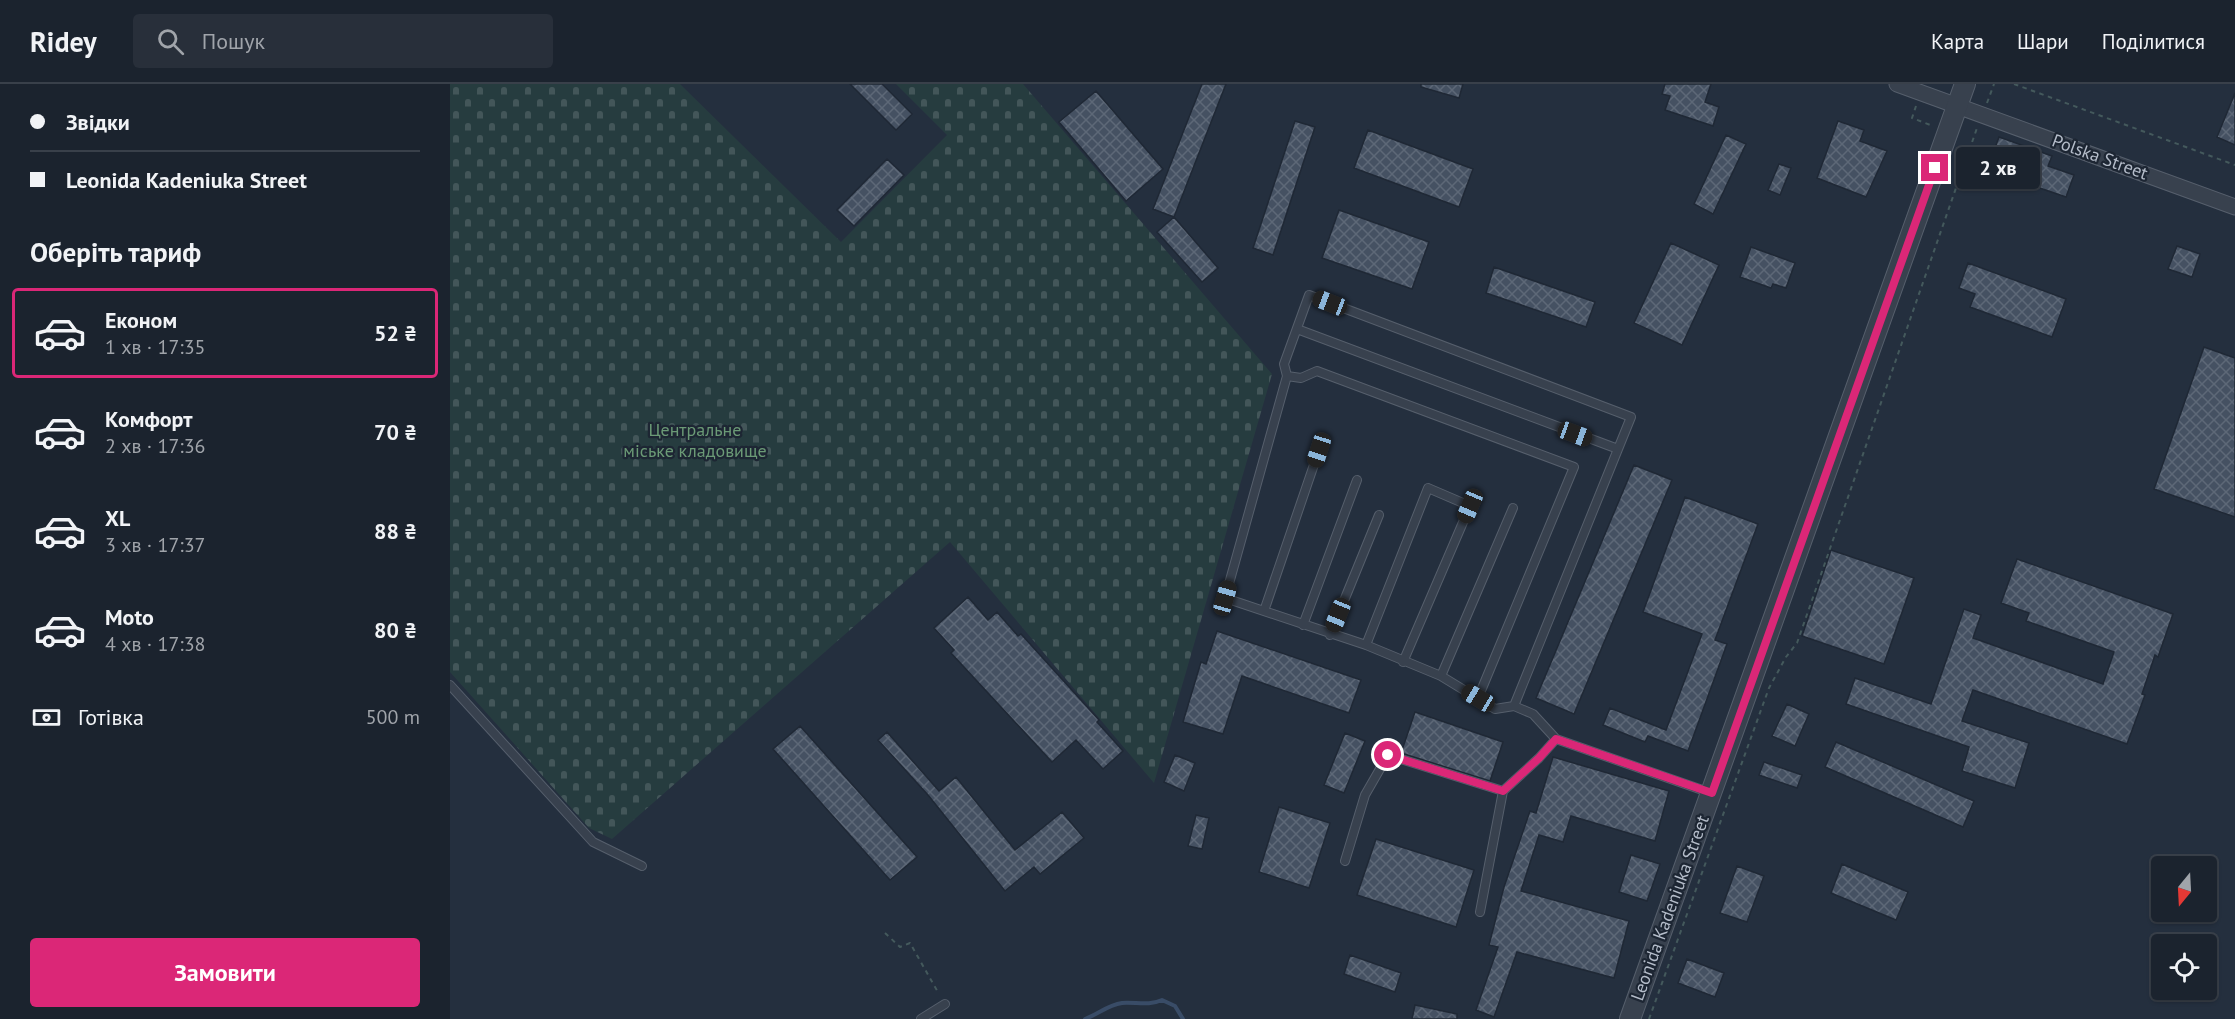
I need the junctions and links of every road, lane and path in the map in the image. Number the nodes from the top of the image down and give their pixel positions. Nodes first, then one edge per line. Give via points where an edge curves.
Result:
1 (1897, 84) edge
2 (1965, 84) edge
3 (1994, 84) edge
4 (2014, 84) edge
5 (1958, 105) junction
6 (1982, 114) junction
7 (2235, 165) edge
8 (2235, 207) edge
9 (1297, 329) junction
10 (1287, 376) junction
11 (1617, 449) junction
12 (1319, 450) dead end
13 (1357, 480) dead end
14 (1513, 508) dead end
15 (1378, 515) dead end
16 (1264, 611) junction
17 (1303, 625) junction
18 (1330, 635) junction
19 (1366, 645) junction
20 (1403, 662) junction
21 (1441, 676) junction
22 (450, 685) edge
23 (1478, 698) junction
24 (1514, 706) junction
25 (1556, 739) junction
26 (1503, 791) junction
27 (1712, 793) junction
28 (1345, 861) dead end
29 (642, 866) dead end
30 (1480, 912) dead end
31 (885, 933) dead end
32 (945, 1004) joint
33 (921, 1019) edge
34 (1630, 1019) edge
35 (1649, 1019) edge

1 - 5 street, Polska Street
2 - 5 street, Leonida Kadeniuka Street
3 - 6 path
4 - 7 path
5 - 6 street, Polska Street
5 - 27 street, Leonida Kadeniuka Street
6 - 8 street, Polska Street
6 - 35 path via 1797,643 1769,688
9 - 10 lane via 1284,364
9 - 11 lane
9 - 11 lane via 1309,295 1630,417
10 - 16 lane via 1225,598
10 - 23 lane via 1301,378 1317,371 1574,467
11 - 24 lane
12 - 16 lane
13 - 17 lane
14 - 21 lane
15 - 18 lane
16 - 17 lane
17 - 18 lane
18 - 19 lane
19 - 20 lane
19 - 20 lane via 1428,488 1470,506
20 - 21 lane
21 - 23 lane
22 - 29 lane via 593,842
23 - 24 lane via 1495,709
24 - 25 lane via 1533,714
25 - 26 lane
25 - 27 lane
26 - 28 lane via 1388,755 1365,795
26 - 30 lane
27 - 34 street, Leonida Kadeniuka Street
31 - 32 path via 900,947 910,944
32 - 33 lane

